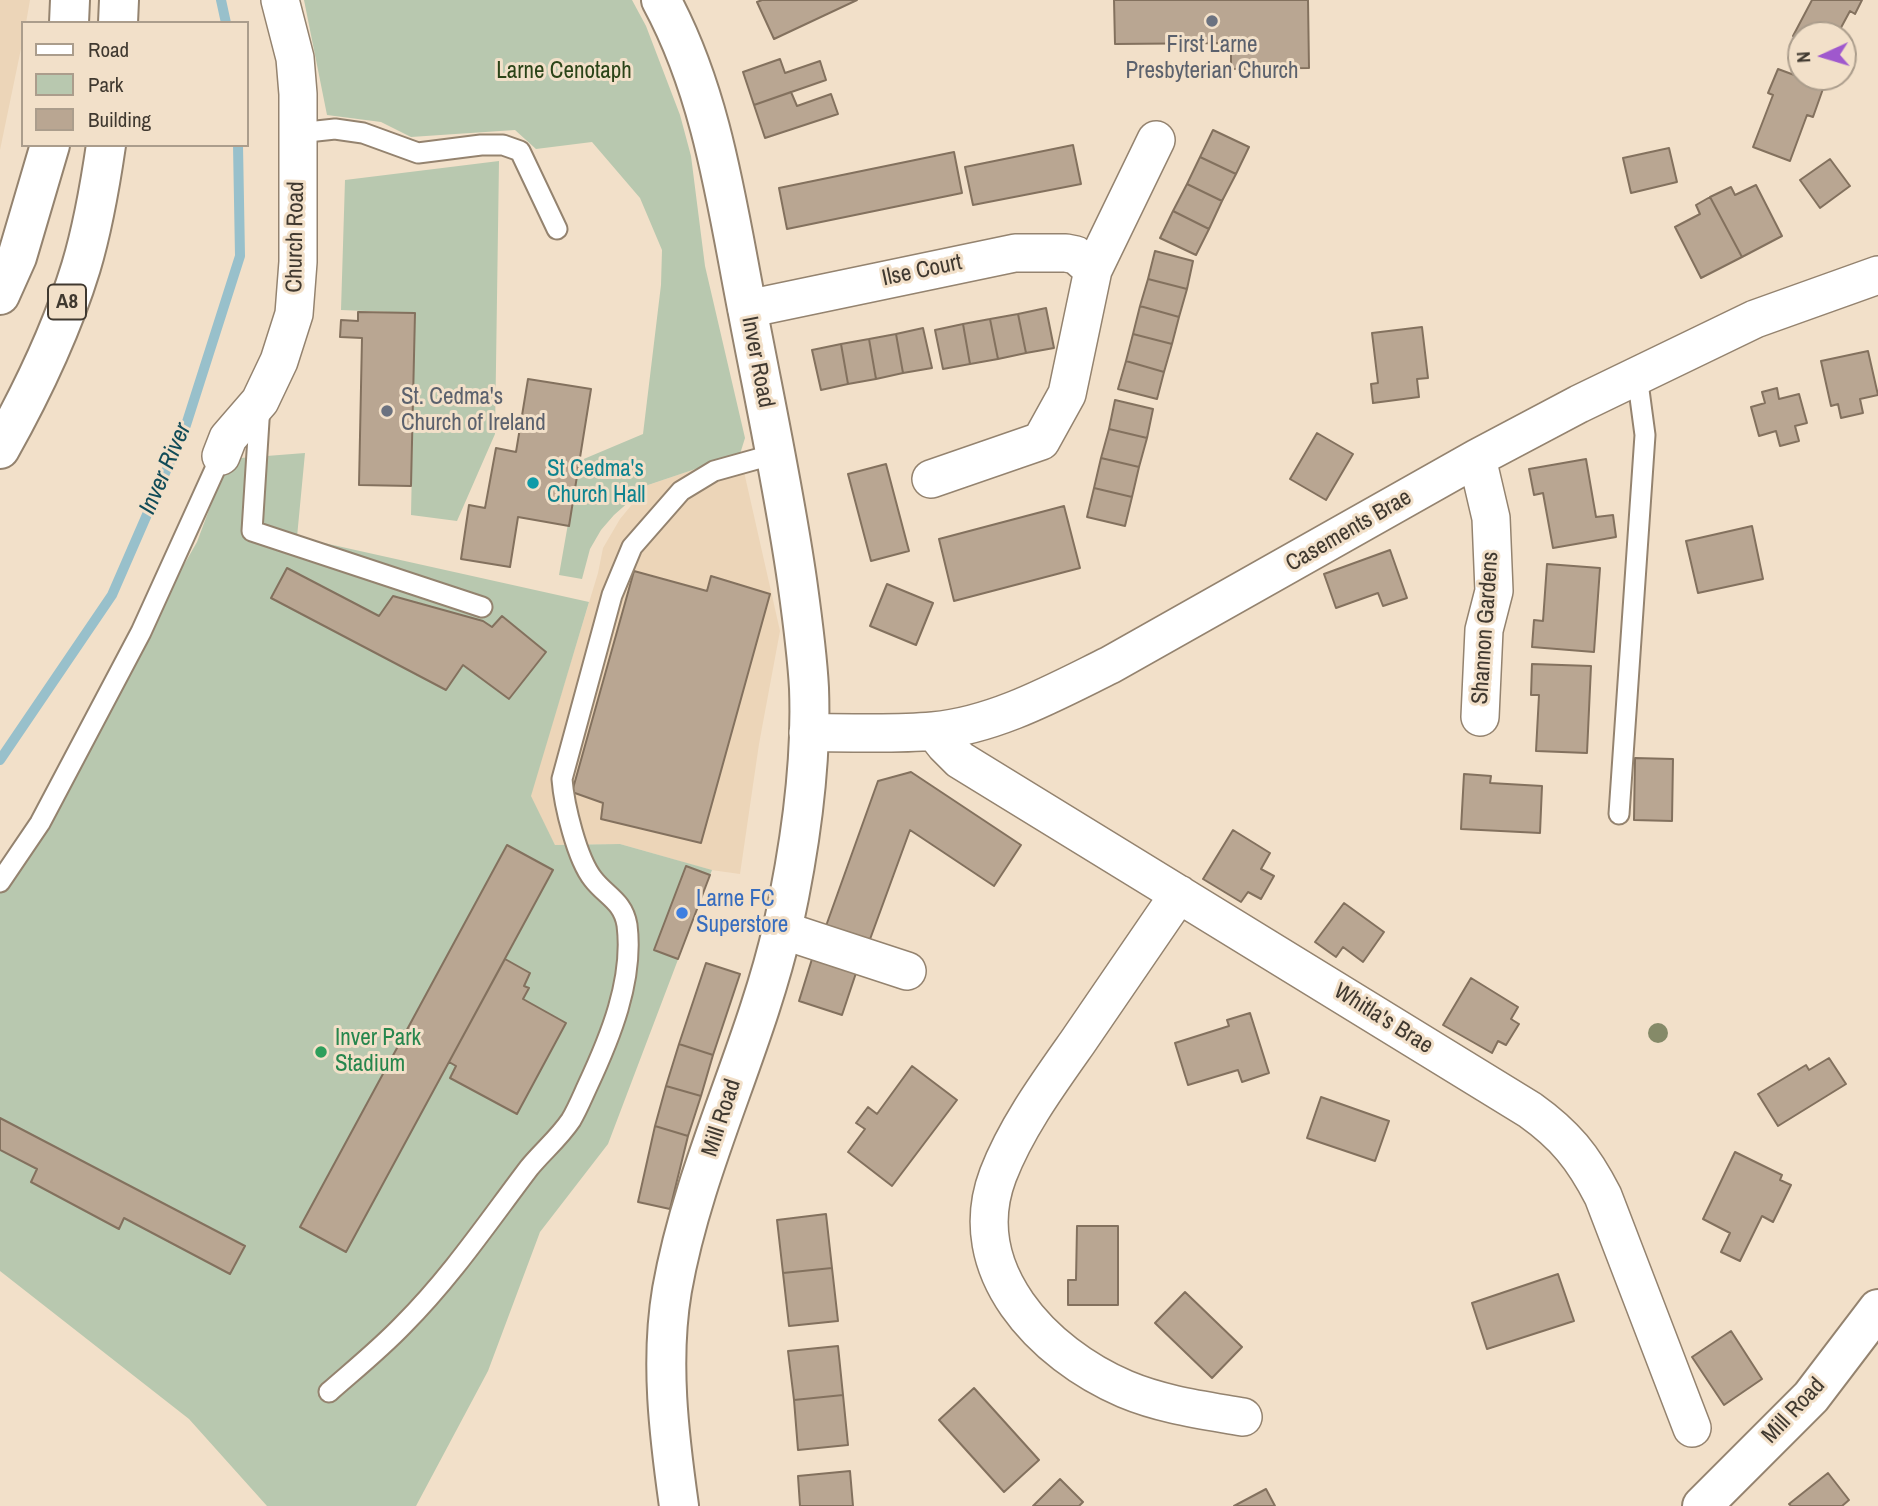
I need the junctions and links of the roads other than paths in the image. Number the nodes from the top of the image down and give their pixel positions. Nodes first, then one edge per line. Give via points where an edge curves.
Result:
1 (70, 0) edge
2 (119, 0) edge
3 (280, 0) edge
4 (661, 0) edge
5 (69, 21) edge
6 (118, 21) edge
7 (298, 133) junction
8 (1156, 140) dead end
9 (49, 147) edge
10 (106, 147) edge
11 (556, 229) dead end
12 (1093, 270) junction
13 (1878, 275) edge
14 (0, 295) edge
15 (747, 309) junction
16 (1637, 374) junction
17 (260, 401) junction
18 (0, 449) edge
19 (775, 454) junction
20 (221, 456) joint
21 (1477, 458) junction
22 (931, 479) dead end
23 (482, 607) dead end
24 (1480, 716) dead end
25 (934, 731) junction
26 (808, 733) junction
27 (1619, 814) dead end
28 (0, 882) edge
29 (1179, 894) junction
30 (782, 930) junction
31 (907, 971) dead end
32 (1878, 1309) edge
33 (329, 1392) dead end
34 (1243, 1417) dead end
35 (1692, 1428) dead end
36 (679, 1506) edge
37 (1702, 1506) edge

1 - 5 main road
2 - 6 main road
3 - 7 street, Church Road via 295,58
4 - 15 main road, Inver Road via 680,40 712,137
7 - 11 lane via 363,133 418,153 481,145 520,151
7 - 17 street, Church Road via 294,314
8 - 12 street
9 - 14 main road via 18,257
10 - 18 main road, A8 via 80,268 51,345
12 - 15 street, Ilse Court via 1076,255 1015,253
12 - 22 street via 1066,394 1041,441
13 - 16 street, Casements Brae via 1755,319
15 - 19 main road, Inver Road
16 - 21 street, Casements Brae
16 - 27 lane via 1646,435
17 - 20 street, Church Road via 228,438
17 - 23 lane via 252,531
19 - 26 main road, Inver Road via 806,644
19 - 33 lane via 714,471 681,491 632,547 612,596 562,779 569,821 582,856 593,879 615,899 626,921 629,955 622,995 592,1077 571,1120 475,1243 404,1325
20 - 28 lane via 135,644 40,823
21 - 24 street, Shannon Gardens via 1491,518 1494,590 1484,630
21 - 25 street, Casements Brae via 1110,665 1016,708
25 - 26 street, Casements Brae
25 - 29 street, Whitla's Brae via 960,760
26 - 30 main road, Mill Road via 804,813
29 - 34 street via 1020,1130 998,1175 989,1215 990,1251 1004,1287 1028,1319 1092,1373 1169,1404
29 - 35 street, Whitla's Brae via 1530,1110 1573,1146 1603,1196
30 - 31 street
30 - 36 main road, Mill Road via 689,1219 672,1293 666,1373
32 - 37 main road, Mill Road via 1811,1397

